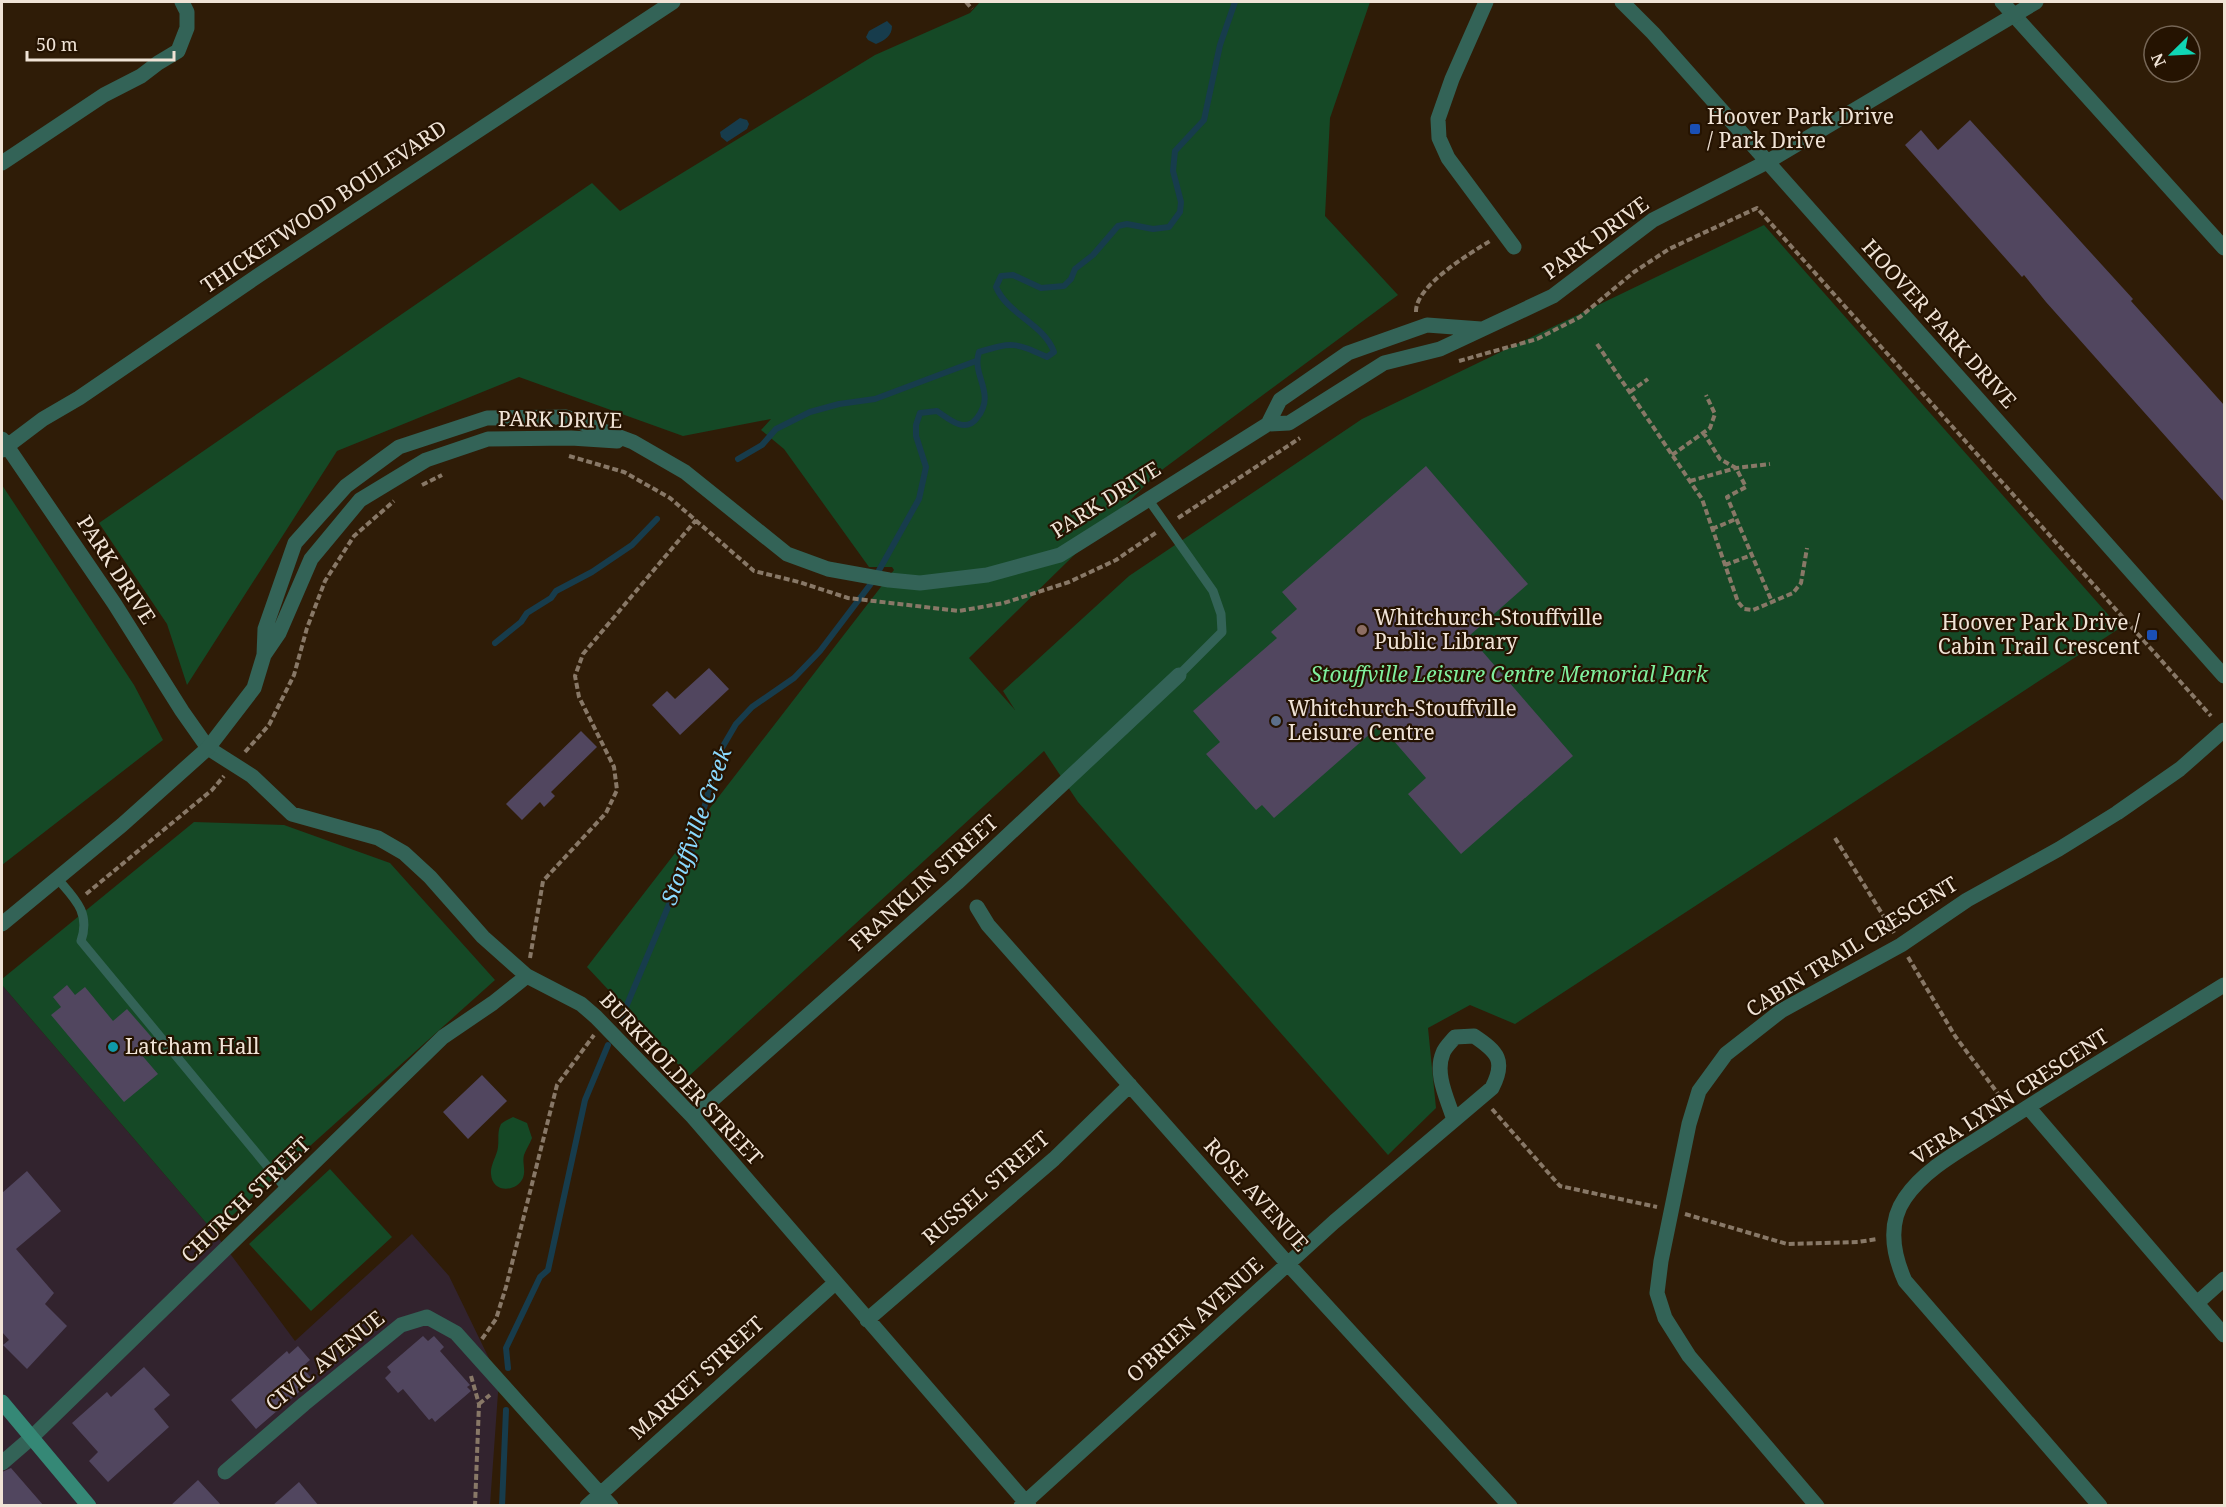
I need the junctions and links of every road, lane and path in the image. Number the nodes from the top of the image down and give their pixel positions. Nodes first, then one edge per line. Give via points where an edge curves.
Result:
1 (182, 2) edge
2 (672, 2) edge
3 (966, 2) edge
4 (1486, 2) edge
5 (1622, 2) edge
6 (2002, 2) edge
7 (2036, 2) edge
8 (972, 9) dead end
9 (2016, 16) junction
10 (1767, 162) junction
11 (2, 163) edge
12 (1503, 232) junction
13 (1514, 247) dead end
14 (2224, 248) edge
15 (1420, 327) junction
16 (1481, 329) junction
17 (1597, 344) dead end
18 (1453, 362) dead end
19 (1648, 379) dead end
20 (1630, 392) junction
21 (1706, 395) dead end
22 (1268, 424) junction
23 (1703, 432) junction
24 (1303, 436) dead end
25 (633, 442) junction
26 (3, 445) edge
27 (1672, 455) junction
28 (567, 456) dead end
29 (1770, 464) dead end
30 (1736, 468) junction
31 (445, 473) dead end
32 (1690, 481) junction
33 (417, 487) dead end
34 (399, 496) dead end
35 (1148, 499) junction
36 (1737, 519) junction
37 (696, 520) junction
38 (1167, 526) junction
39 (1712, 529) junction
40 (1807, 548) dead end
41 (1752, 555) junction
42 (1725, 565) junction
43 (1772, 602) junction
44 (264, 656) junction
45 (1179, 675) joint
46 (2224, 676) edge
47 (2211, 716) dead end
48 (2224, 730) edge
49 (208, 748) junction
50 (234, 765) junction
51 (1835, 838) dead end
52 (56, 877) junction
53 (76, 902) junction
54 (977, 907) dead end
55 (2, 924) edge
56 (1901, 945) junction
57 (526, 976) junction
58 (2224, 985) edge
59 (595, 1033) dead end
60 (1131, 1085) junction
61 (2021, 1112) junction
62 (693, 1117) junction
63 (1455, 1120) junction
64 (286, 1190) junction
65 (1288, 1264) junction
66 (2224, 1279) edge
67 (835, 1282) junction
68 (2196, 1303) junction
69 (867, 1320) junction
70 (2224, 1335) edge
71 (473, 1352) junction
72 (2, 1402) edge
73 (31, 1438) junction
74 (2, 1463) edge
75 (225, 1472) dead end
76 (605, 1500) edge
77 (1025, 1504) edge
78 (88, 1506) edge
79 (475, 1506) edge
80 (587, 1506) edge
81 (1510, 1506) edge
82 (1817, 1506) edge
83 (2100, 1506) edge

1 - 11 street via 187,12 187,28 178,51
2 - 26 street, THICKETWOOD BOULEVARD
3 - 8 path
4 - 12 street via 1438,119 1439,138 1448,158
5 - 10 street, HOOVER PARK DRIVE
6 - 9 street
7 - 9 street, PARK DRIVE
9 - 10 street, PARK DRIVE
9 - 14 street
10 - 16 street, PARK DRIVE via 1653,220 1553,296
10 - 46 street, HOOVER PARK DRIVE
12 - 13 street
12 - 15 path via 1435,280 1416,303
15 - 16 street, PARK DRIVE
15 - 22 street, PARK DRIVE via 1348,353 1280,400
16 - 22 street, PARK DRIVE via 1440,349 1384,363 1289,423
17 - 20 path
18 - 47 path via 1537,339 1580,317 1669,249 1758,208
19 - 20 path
20 - 27 path
21 - 23 path via 1715,414 1710,428
22 - 35 street, PARK DRIVE
23 - 27 path
23 - 30 path via 1720,459
24 - 38 path
25 - 35 street, PARK DRIVE via 685,472 787,554 828,569 889,580 920,583 987,575 1060,555
25 - 44 street, PARK DRIVE via 488,439 426,460 360,500 311,559 279,633
25 - 44 street, PARK DRIVE via 566,417 487,418 399,447 346,486 295,543 265,629
26 - 49 street, PARK DRIVE via 107,593
27 - 32 path
28 - 37 path via 624,472 670,498
29 - 30 path
30 - 32 path
30 - 36 path via 1746,487 1727,497
31 - 33 path
32 - 39 path via 1702,499
34 - 50 path via 354,536 325,581 289,685 269,725
35 - 38 lane
36 - 39 path
36 - 41 path
37 - 38 path via 754,571 848,598 959,611 1004,603 1069,582 1116,560
37 - 57 path via 583,654 575,676 579,697 614,767 617,790 606,813 543,881
38 - 45 lane via 1213,591 1222,622 1222,632
39 - 42 path
40 - 43 path via 1801,583 1793,593
41 - 42 path
41 - 43 path
42 - 43 path via 1744,609 1753,610
44 - 49 street, PARK DRIVE via 254,688
45 - 62 street, FRANKLIN STREET via 957,883
48 - 56 street, CABIN TRAIL CRESCENT via 2180,769 2117,813 1967,900
49 - 50 street, BURKHOLDER STREET
49 - 52 street, PARK DRIVE via 122,825
50 - 53 path via 212,790
50 - 57 street, BURKHOLDER STREET via 252,776 292,814 378,838 404,853 483,937
51 - 56 path
52 - 53 lane
52 - 55 street, PARK DRIVE
53 - 64 lane via 84,922 81,941
54 - 60 street, ROSE AVENUE via 988,925
56 - 61 path via 1955,1036
56 - 82 street, CABIN TRAIL CRESCENT via 1781,1011 1726,1054 1700,1091 1689,1124 1661,1261 1657,1293 1665,1318 1689,1356
57 - 62 street, BURKHOLDER STREET via 581,1004
57 - 64 street, CHURCH STREET via 443,1037
58 - 61 street, VERA LYNN CRESCENT
59 - 71 path via 557,1085 503,1298 496,1319
60 - 65 street, ROSE AVENUE
60 - 69 street, RUSSEL STREET via 1054,1159
61 - 68 street
61 - 83 street, VERA LYNN CRESCENT via 1928,1172 1904,1198 1893,1237 1895,1259 1905,1281
62 - 67 street, BURKHOLDER STREET
63 - 63 street, O'BRIEN AVENUE via 1439,1067 1443,1051 1455,1037 1474,1036 1489,1046 1498,1059 1500,1072 1492,1088
63 - 65 street, O'BRIEN AVENUE
64 - 73 street, CHURCH STREET
65 - 77 street, O'BRIEN AVENUE
65 - 81 street, ROSE AVENUE
66 - 68 street
67 - 69 street, BURKHOLDER STREET
67 - 76 street, MARKET STREET
68 - 70 street
69 - 77 street, BURKHOLDER STREET
71 - 75 street, CIVIC AVENUE via 459,1337 426,1317 401,1325
71 - 76 street, CIVIC AVENUE
71 - 79 path via 468,1368 479,1404
72 - 73 main road
73 - 74 street, CHURCH STREET
73 - 78 main road
76 - 80 street, MARKET STREET

